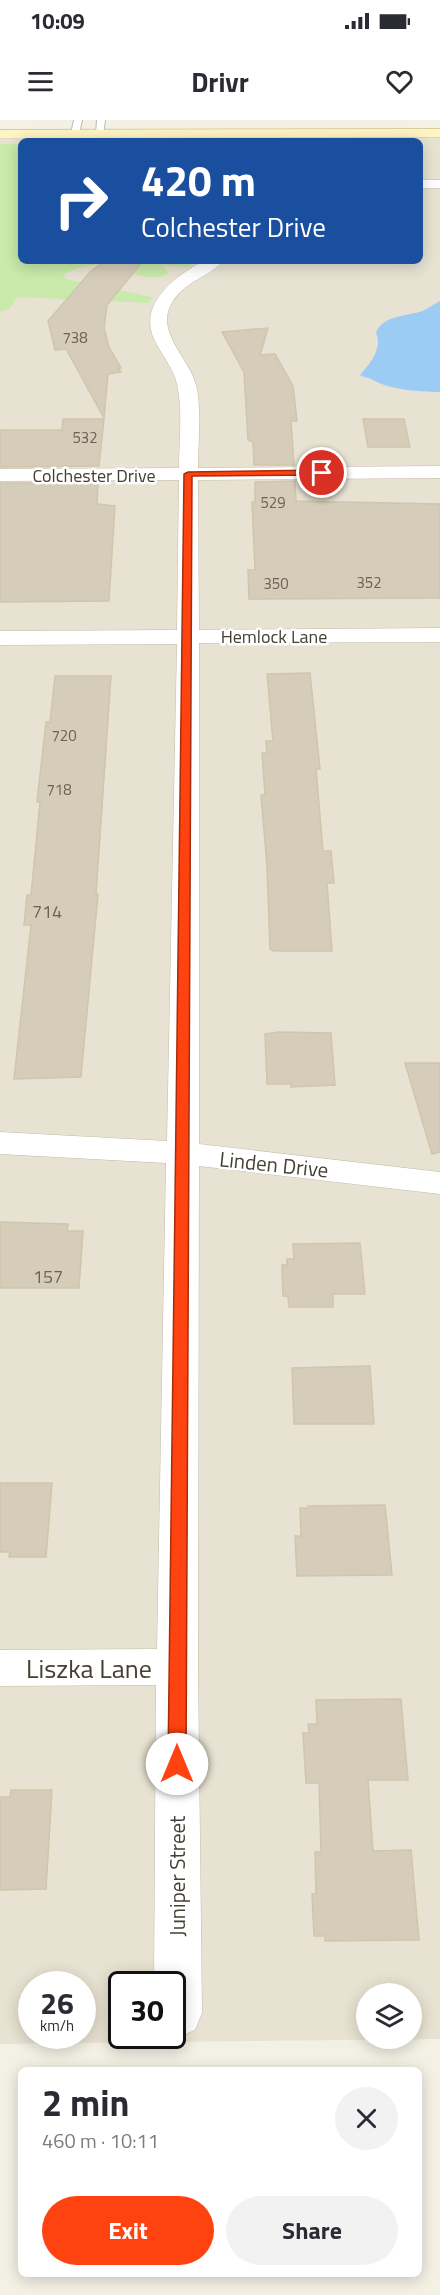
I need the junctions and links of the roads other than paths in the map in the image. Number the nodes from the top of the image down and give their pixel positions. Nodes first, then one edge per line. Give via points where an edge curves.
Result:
1 (77, 127) edge
2 (100, 127) edge
3 (440, 133) edge
4 (0, 134) edge
5 (249, 137) edge
6 (280, 137) edge
7 (423, 184) edge
8 (440, 184) edge
9 (210, 264) edge
10 (440, 472) edge
11 (188, 474) junction
12 (0, 475) edge
13 (440, 635) edge
14 (186, 636) junction
15 (0, 638) edge
16 (0, 1143) edge
17 (183, 1153) junction
18 (440, 1182) edge
19 (177, 1667) junction
20 (0, 1668) edge
21 (178, 1971) edge

1 - 2 street
1 - 4 street
2 - 5 street
3 - 6 street
5 - 6 street
7 - 8 street
9 - 11 street, Juniper Street via 179,283 166,297 158,317 162,337 181,368 188,389
10 - 11 street, Colchester Drive
11 - 12 street, Colchester Drive
11 - 14 street, Juniper Street
13 - 14 street, Hemlock Lane
14 - 15 street, Hemlock Lane
14 - 17 street, Juniper Street
16 - 17 street, Linden Drive
17 - 18 street, Linden Drive
17 - 19 street, Juniper Street
19 - 20 street, Liszka Lane
19 - 21 street, Juniper Street

